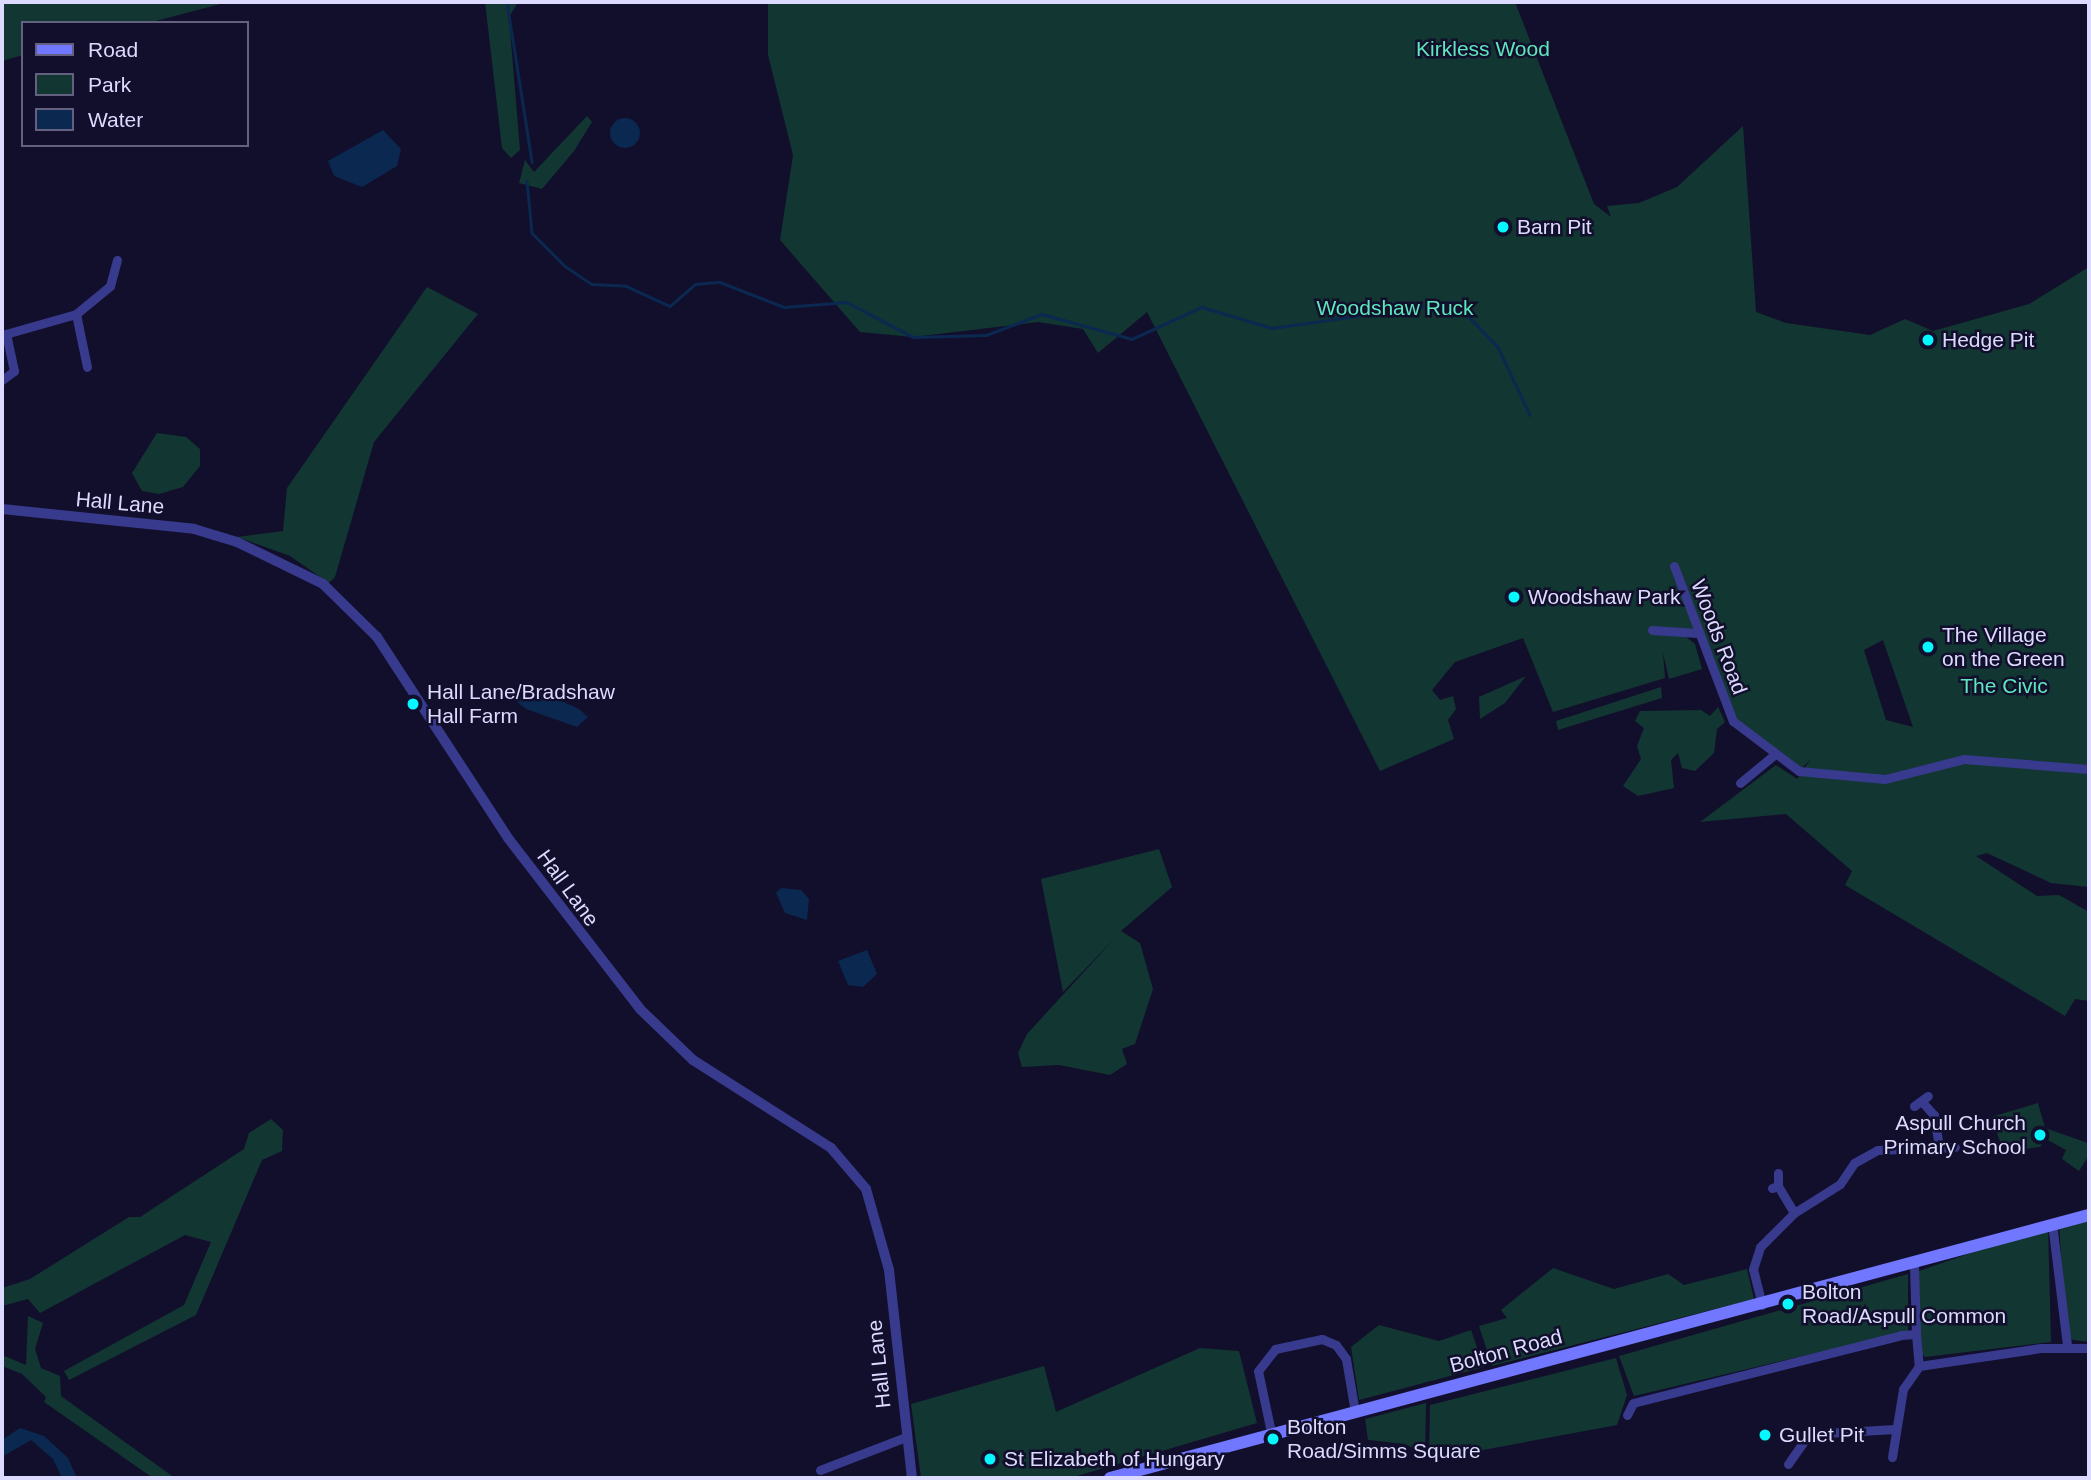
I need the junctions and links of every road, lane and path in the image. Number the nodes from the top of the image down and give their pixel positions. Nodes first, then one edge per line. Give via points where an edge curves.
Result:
1 (117, 260) dead end
2 (76, 314) junction
3 (4, 334) edge
4 (88, 367) dead end
5 (2, 380) edge
6 (2, 509) edge
7 (1674, 566) dead end
8 (1652, 630) dead end
9 (1696, 633) junction
10 (1774, 755) junction
11 (2089, 769) edge
12 (1740, 783) dead end
13 (1922, 1102) dead end
14 (1955, 1147) dead end
15 (1939, 1148) junction
16 (1777, 1173) dead end
17 (1794, 1213) junction
18 (2089, 1215) edge
19 (2052, 1223) junction
20 (1914, 1265) junction
21 (1762, 1305) junction
22 (1916, 1334) junction
23 (2067, 1346) junction
24 (2089, 1348) edge
25 (1919, 1366) junction
26 (1355, 1412) junction
27 (1626, 1415) dead end
28 (1895, 1429) junction
29 (1271, 1432) junction
30 (906, 1437) junction
31 (1892, 1457) dead end
32 (1788, 1464) dead end
33 (820, 1470) dead end
34 (912, 1478) edge
35 (1110, 1478) edge

1 - 2 street via 110,286
2 - 3 street
2 - 4 street
3 - 5 street via 14,371
6 - 30 street, Hall Lane via 194,529 299,568 347,606 399,664 551,898 648,1018 693,1060 824,1142 866,1189 889,1270
7 - 9 street, Woods Road
8 - 9 street
9 - 10 street, Woods Road via 1733,721
10 - 11 street, Woods Road via 1799,771 1842,780 1885,779 1964,759
10 - 12 street
13 - 15 street via 1934,1115
14 - 15 street
15 - 17 street via 1877,1150 1854,1163 1828,1195
16 - 17 street via 1775,1187
17 - 21 street via 1767,1238 1754,1263
18 - 19 main road, Bolton Road
19 - 20 main road, Bolton Road
19 - 23 street
20 - 21 main road, Bolton Road
20 - 22 street
21 - 26 main road, Bolton Road
22 - 25 street
22 - 27 street via 1633,1403
23 - 24 street
23 - 25 street
25 - 28 street via 1905,1384
26 - 29 main road, Bolton Road
26 - 29 street via 1346,1359 1336,1345 1322,1339 1275,1349 1258,1371
28 - 31 street
28 - 32 street via 1809,1433
29 - 35 main road, Bolton Road
30 - 33 street
30 - 34 street, Hall Lane

